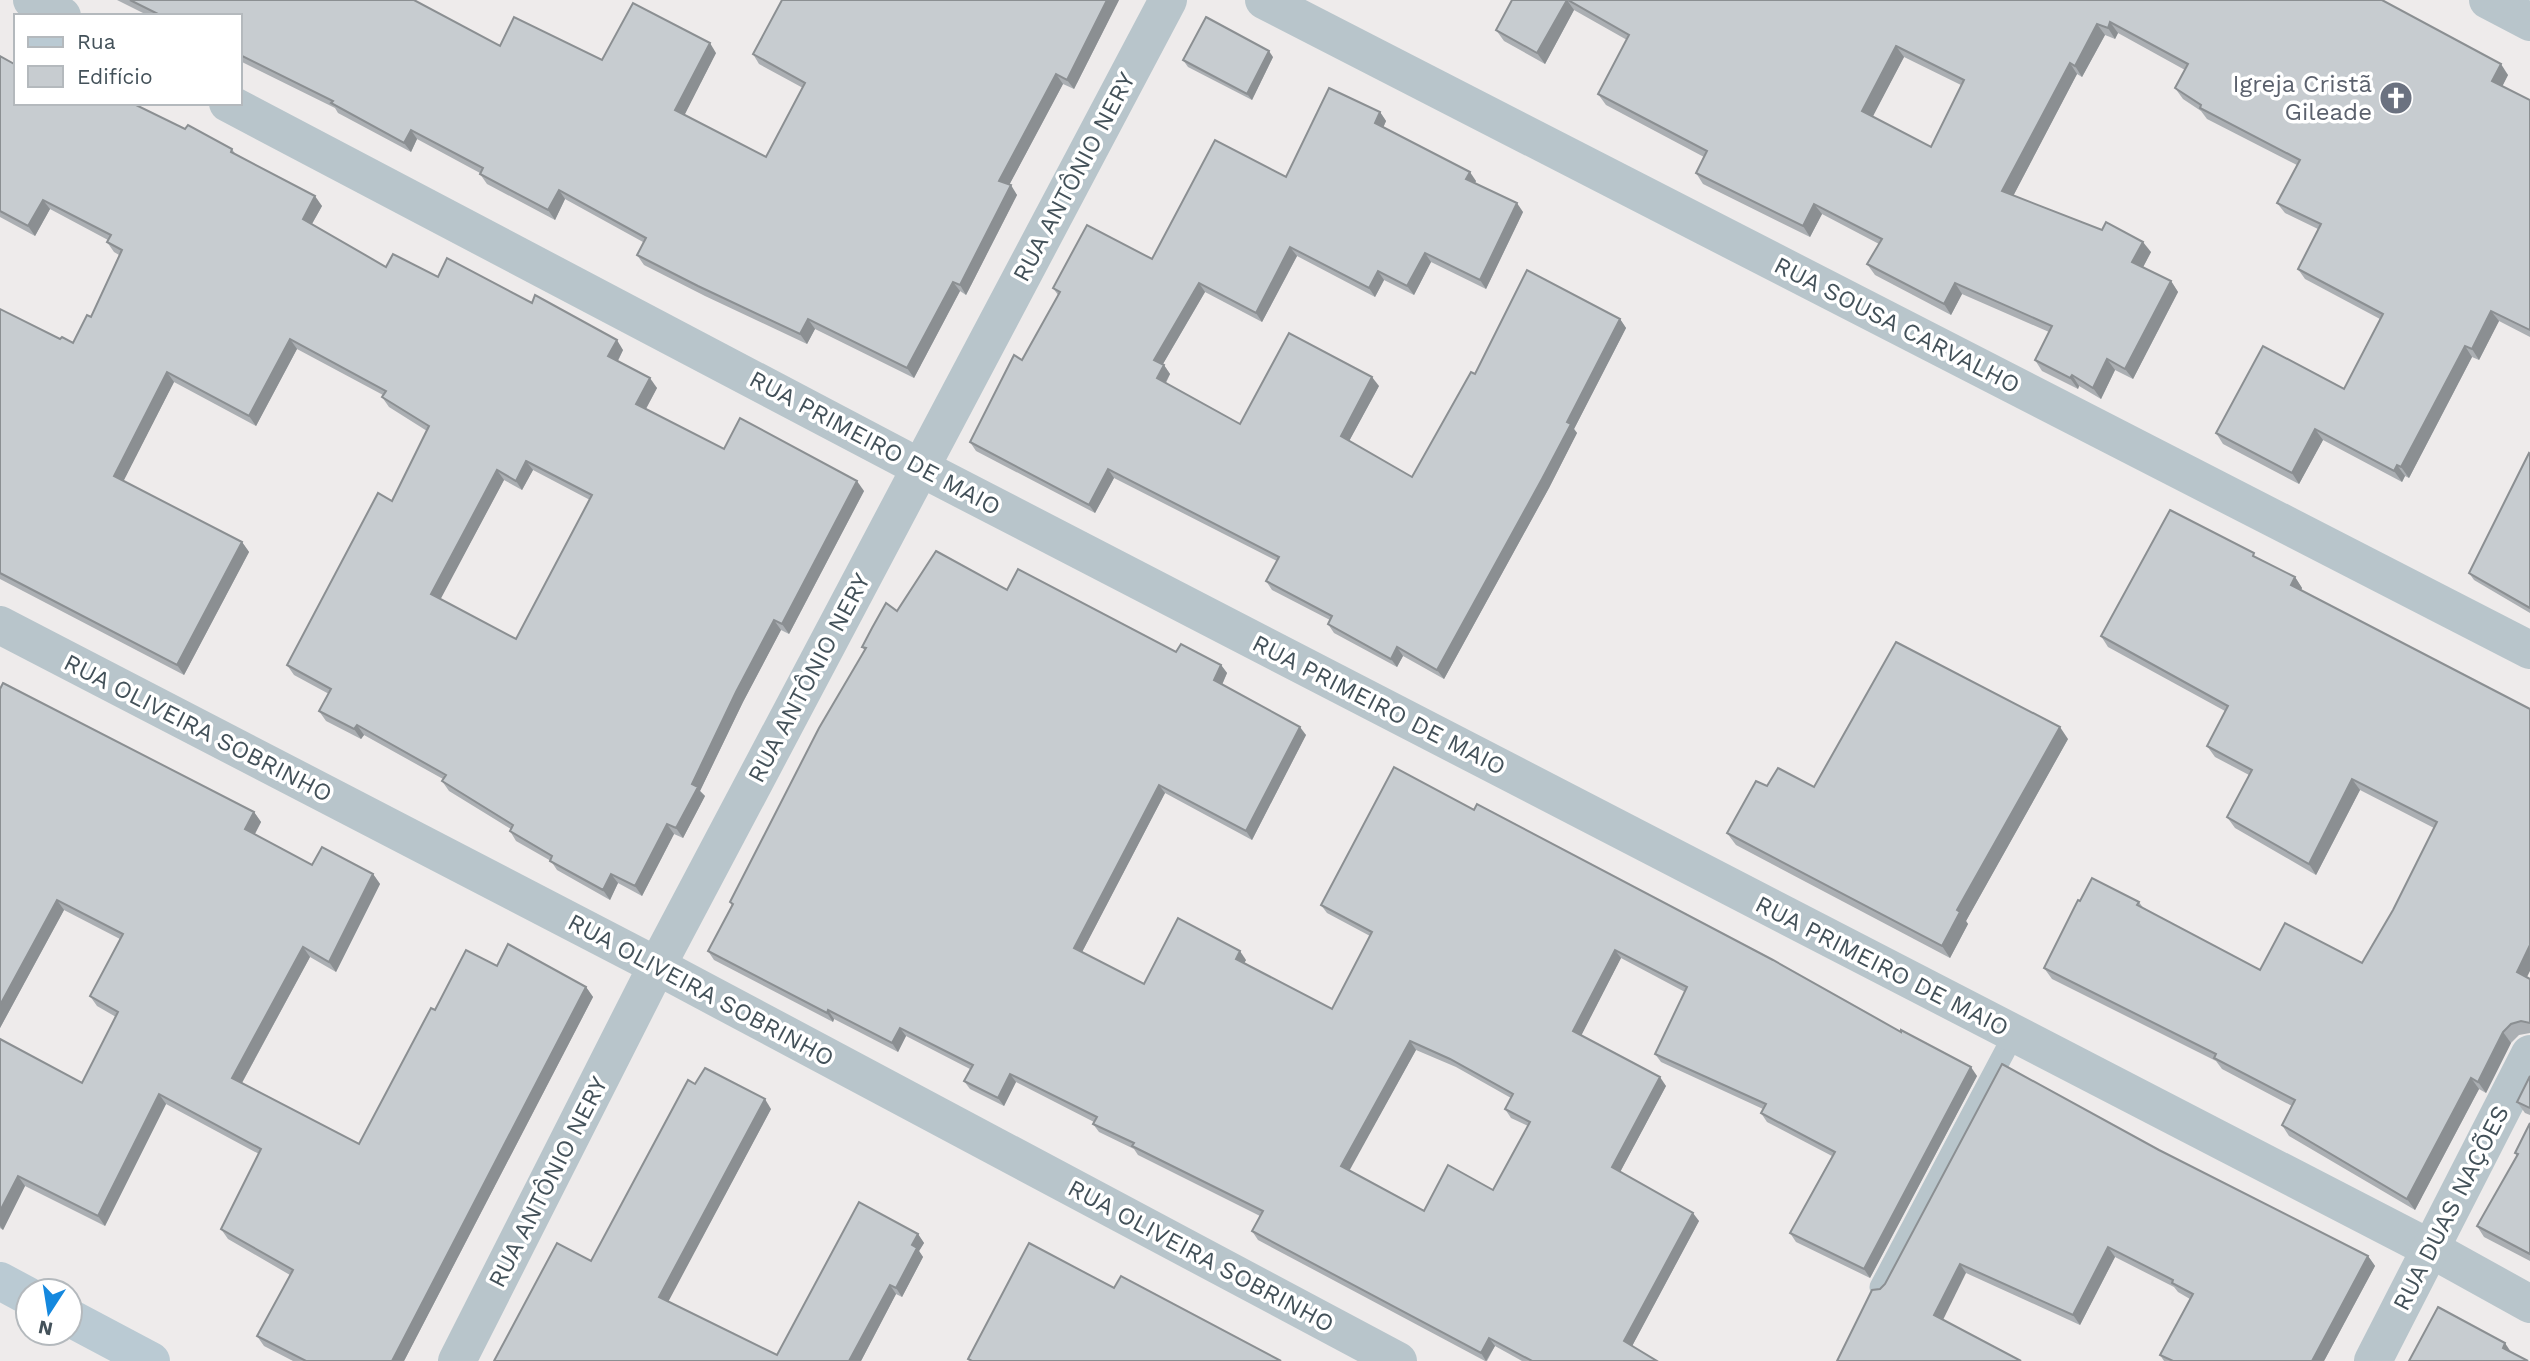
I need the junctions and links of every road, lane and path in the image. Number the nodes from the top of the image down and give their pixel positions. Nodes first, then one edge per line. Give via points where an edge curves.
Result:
1 (32, 0) edge
2 (1168, 0) edge
3 (1264, 0) edge
4 (2488, 0) edge
5 (58, 14) edge
6 (2530, 22) edge
7 (232, 105) edge
8 (919, 467) junction
9 (0, 625) edge
10 (2530, 650) edge
11 (657, 966) junction
12 (2014, 1034) junction
13 (2530, 1055) edge
14 (2431, 1249) junction
15 (1880, 1287) edge
16 (2530, 1304) edge
17 (84, 1325) edge
18 (151, 1361) edge
19 (457, 1361) edge
20 (1398, 1361) edge
21 (2373, 1361) edge

1 - 5 street
2 - 8 street, RUA ANTÔNIO NERY
3 - 10 street, RUA SOUSA CARVALHO
4 - 6 street
7 - 8 street, RUA PRIMEIRO DE MAIO
8 - 11 street, RUA ANTÔNIO NERY
8 - 12 street, RUA PRIMEIRO DE MAIO
9 - 11 street, RUA OLIVEIRA SOBRINHO
11 - 19 street, RUA ANTÔNIO NERY
11 - 20 street, RUA OLIVEIRA SOBRINHO
12 - 14 street, RUA PRIMEIRO DE MAIO
12 - 15 lane
13 - 14 street, RUA DUAS NAÇÕES
14 - 16 street, RUA PRIMEIRO DE MAIO
14 - 21 street, RUA DUAS NAÇÕES
17 - 18 street

